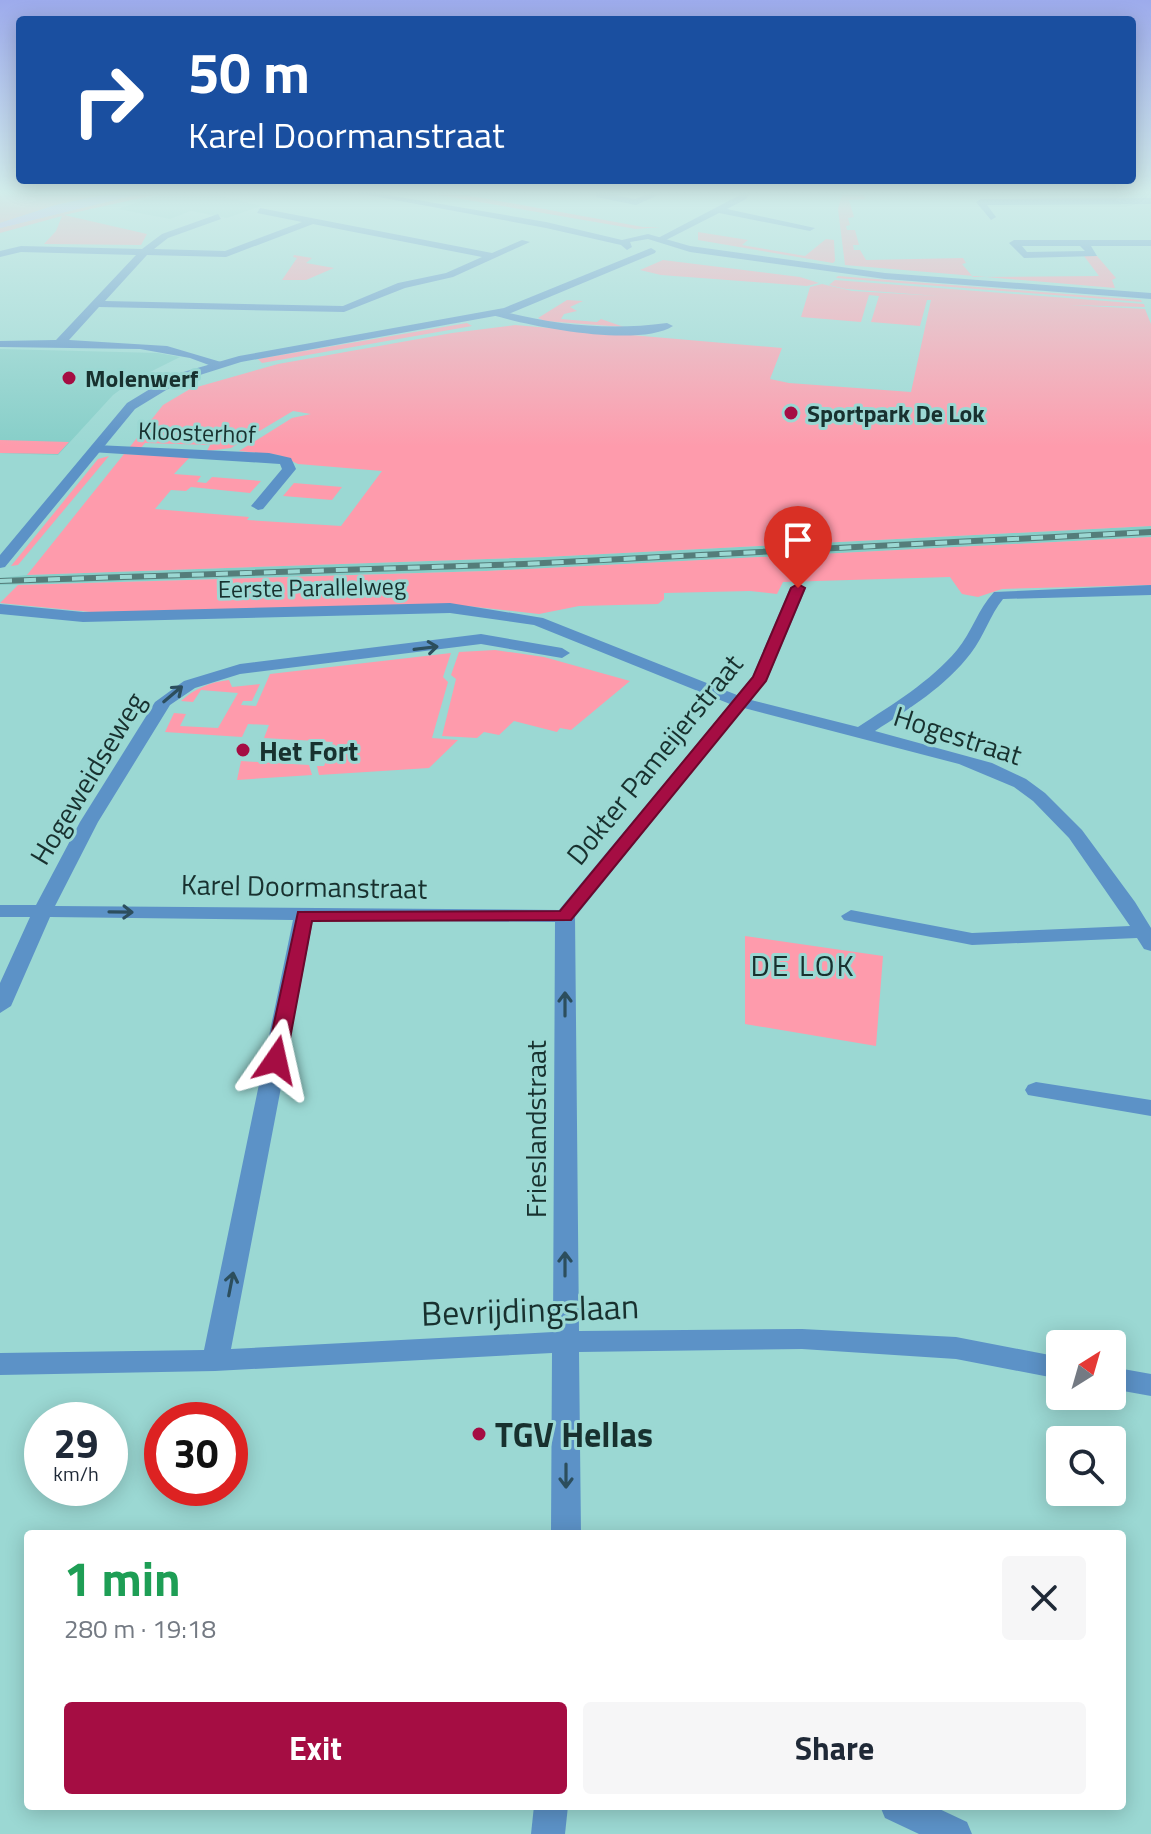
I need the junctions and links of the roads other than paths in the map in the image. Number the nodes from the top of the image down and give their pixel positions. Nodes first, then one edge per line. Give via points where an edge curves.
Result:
1 (122, 277) edge
2 (442, 277) edge
3 (579, 277) edge
4 (585, 277) edge
5 (863, 277) edge
6 (569, 283) junction
7 (1151, 298) edge
8 (98, 304) junction
9 (497, 313) junction
10 (667, 326) dead end
11 (0, 344) edge
12 (58, 345) junction
13 (217, 364) junction
14 (96, 449) junction
15 (258, 506) dead end
16 (0, 564) edge
17 (798, 588) dead end
18 (1151, 590) edge
19 (0, 609) edge
20 (505, 614) junction
21 (481, 639) junction
22 (562, 653) dead end
23 (739, 702) junction
24 (861, 733) junction
25 (43, 910) junction
26 (0, 911) edge
27 (304, 915) junction
28 (565, 916) junction
29 (851, 916) dead end
30 (1147, 938) edge
31 (0, 1006) edge
32 (1036, 1090) dead end
33 (1151, 1108) edge
34 (565, 1342) junction
35 (215, 1360) junction
36 (0, 1364) edge
37 (1046, 1365) edge
38 (1126, 1381) edge
39 (1151, 1385) edge
40 (566, 1530) edge
41 (551, 1810) edge
42 (905, 1810) edge
43 (548, 1834) edge
44 (955, 1834) edge

1 - 8 street
2 - 8 street via 402,285 344,309 273,308 259,316 181,314 180,306
3 - 6 street
4 - 6 street
5 - 7 street
6 - 9 street
8 - 12 street
9 - 10 street via 563,327 630,332
9 - 13 street
11 - 12 street
12 - 13 street via 164,348
13 - 14 street via 177,378 139,400
14 - 15 street, Kloosterhof via 286,461 289,469
14 - 16 street
17 - 23 street, Dokter Pameijerstraat via 760,678
18 - 24 street via 999,595 965,651 933,683
19 - 20 street, Eerste Parallelweg via 83,617 450,608
20 - 21 street
20 - 23 street, Eerste Parallelweg via 537,621
21 - 22 street, Hogeweidseweg
25 -> 21 street, Hogeweidseweg via 134,746 180,686 240,669
23 - 24 street
23 - 28 street, Dokter Pameijerstraat
24 - 30 street, Hogestraat via 1018,781 1067,822
25 - 26 street, Karel Doormanstraat
25 -> 27 street, Karel Doormanstraat
25 - 31 street, Hogeweidseweg
27 - 28 street, Karel Doormanstraat
35 -> 27 street
34 -> 28 street, Frieslandstraat
29 - 30 street via 972,939
32 - 33 street
34 - 35 street, Bevrijdingslaan
34 - 37 street, Bevrijdingslaan via 802,1339 956,1348
34 -> 40 street, Frieslandstraat
35 - 36 street, Bevrijdingslaan
38 - 39 street
41 - 43 street
42 - 44 street

